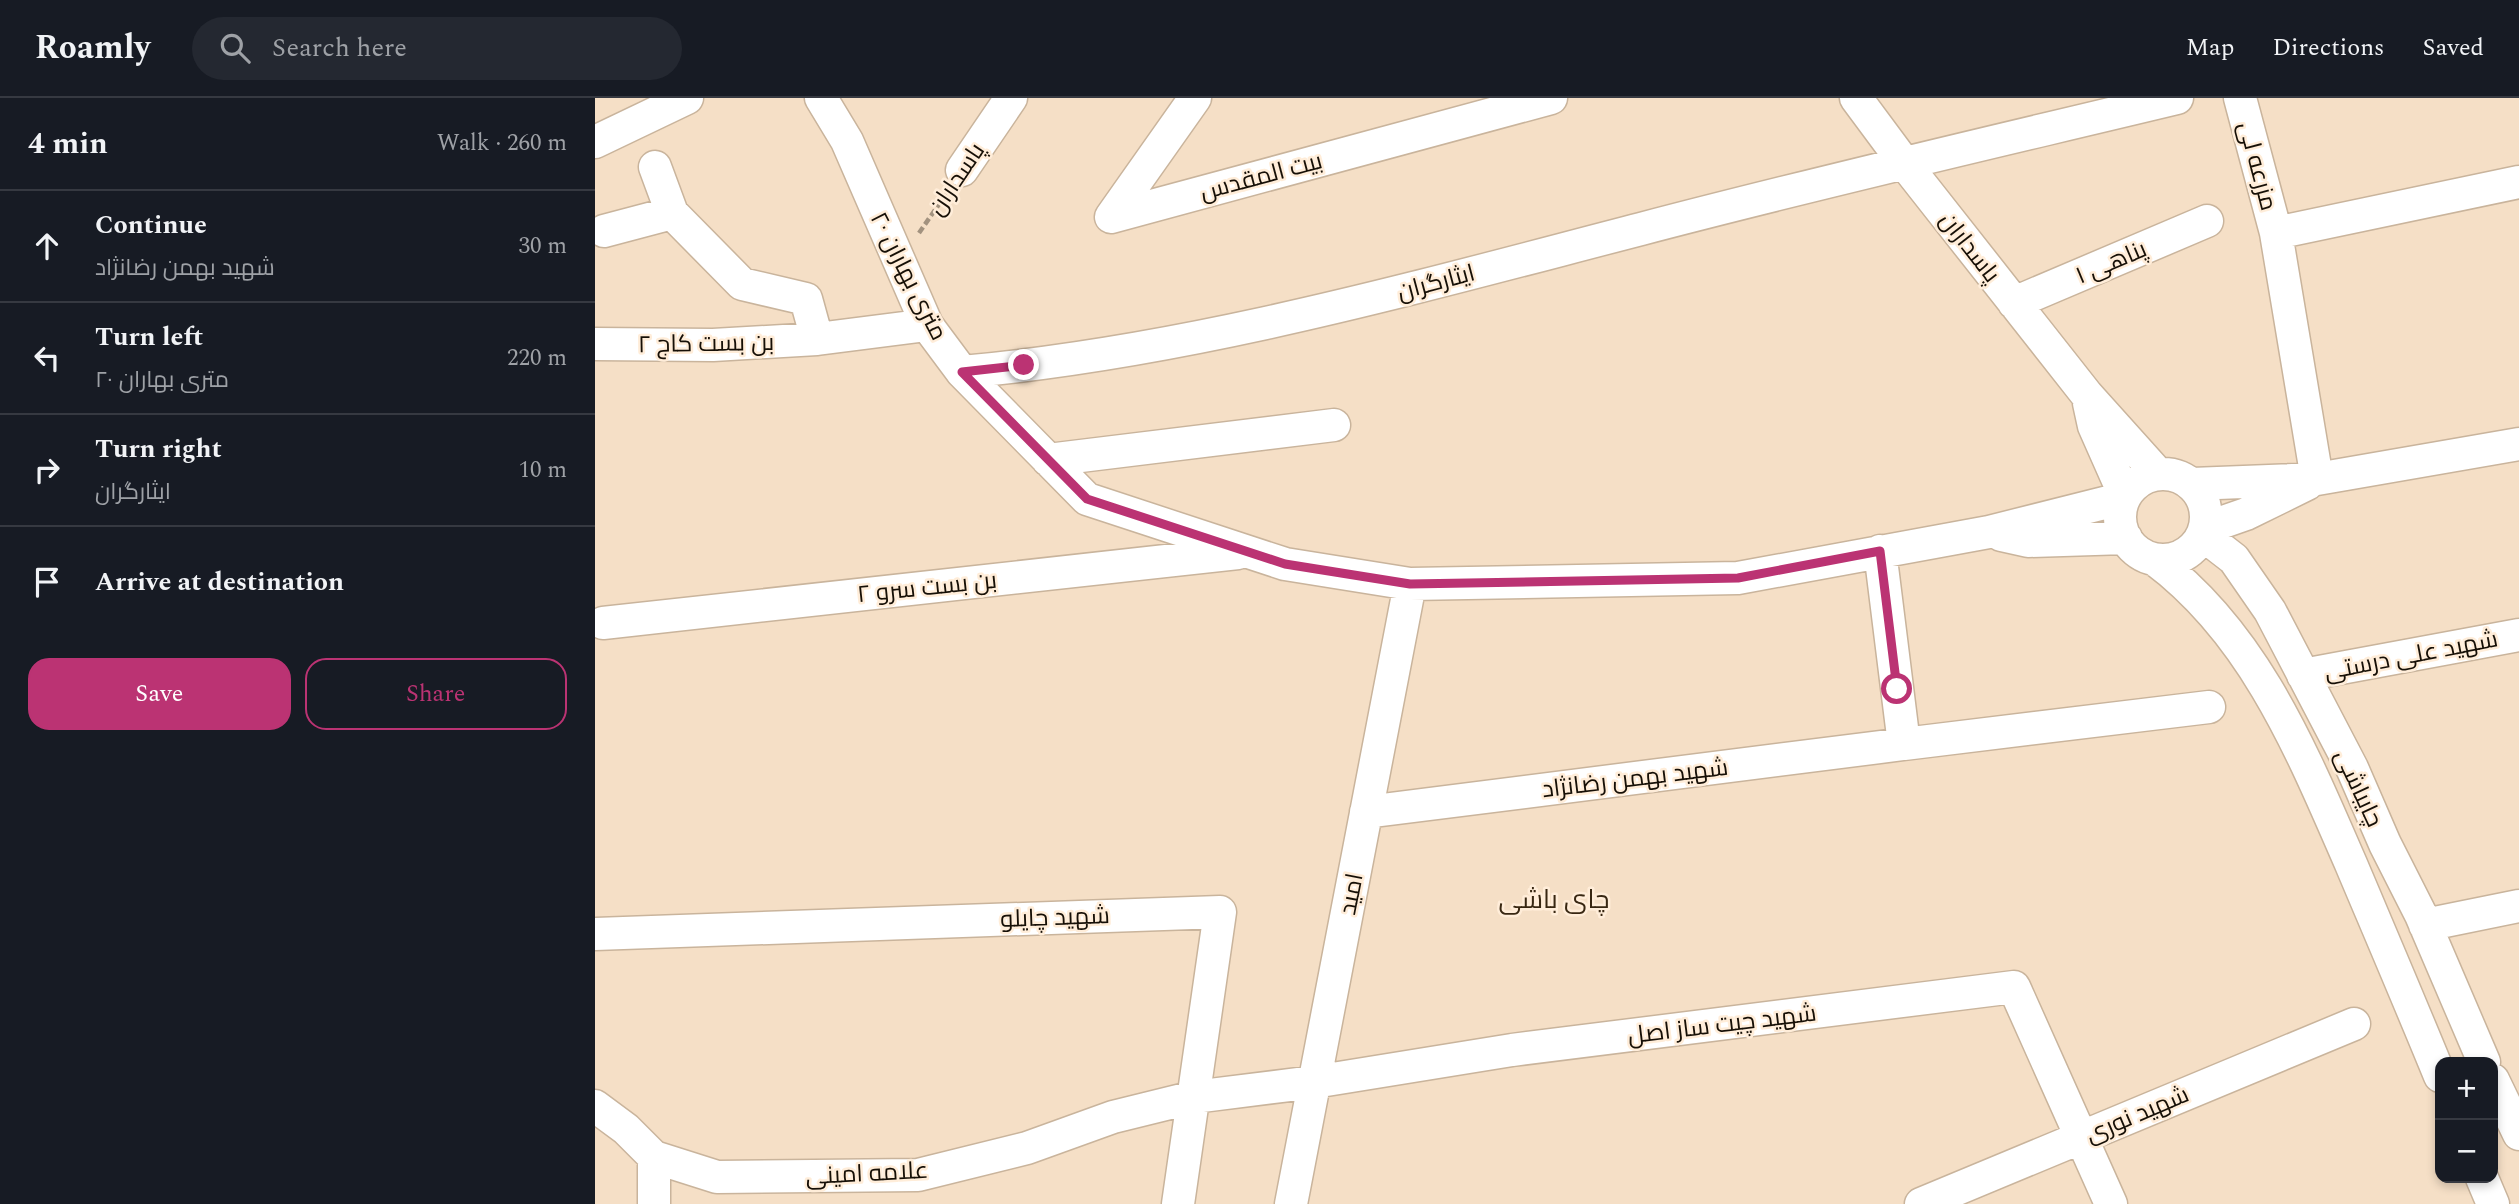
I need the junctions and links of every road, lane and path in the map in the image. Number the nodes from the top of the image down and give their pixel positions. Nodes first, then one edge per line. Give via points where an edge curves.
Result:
1 (687, 98) edge
2 (821, 98) edge
3 (1011, 98) edge
4 (1195, 98) edge
5 (1551, 98) edge
6 (1856, 98) edge
7 (2177, 98) edge
8 (2240, 98) edge
9 (595, 142) edge
10 (1905, 164) junction
11 (656, 167) dead end
12 (962, 170) joint
13 (2519, 182) edge
14 (673, 213) junction
15 (2207, 221) dead end
16 (604, 231) dead end
17 (2276, 233) junction
18 (900, 260) junction
19 (2014, 303) junction
20 (927, 326) junction
21 (817, 340) junction
22 (595, 344) edge
23 (962, 372) junction
24 (2087, 395) junction
25 (1334, 425) dead end
26 (2519, 444) edge
27 (1048, 460) junction
28 (2158, 474) junction
29 (2318, 479) junction
30 (2192, 484) junction
31 (2125, 497) junction
32 (2204, 531) junction
33 (1989, 532) junction
34 (2126, 538) junction
35 (1251, 551) junction
36 (1880, 551) junction
37 (2154, 559) junction
38 (1410, 584) junction
39 (603, 623) dead end
40 (2519, 635) edge
41 (2303, 675) junction
42 (2209, 706) dead end
43 (1904, 744) junction
44 (1366, 812) junction
45 (2519, 906) edge
46 (2425, 925) junction
47 (595, 934) edge
48 (2354, 1024) dead end
49 (2482, 1057) edge
50 (2435, 1064) edge
51 (1314, 1082) junction
52 (2498, 1090) edge
53 (1193, 1097) junction
54 (595, 1106) edge
55 (2519, 1134) edge
56 (2081, 1137) junction
57 (654, 1157) junction
58 (2484, 1183) edge
59 (1184, 1203) edge
60 (654, 1204) edge
61 (1291, 1204) edge
62 (1921, 1204) edge
63 (2111, 1204) edge
64 (2493, 1204) edge

1 - 9 street
2 - 18 street, ۲۰ متری بهاران via 847,141
3 - 12 street, پاسداران
4 - 5 street, بیت المقدس via 1111,217
6 - 10 street, پاسداران
7 - 10 street, ایثارگران
8 - 17 street, مزرعه لی
10 - 19 street, پاسداران
10 - 23 street, ایثارگران via 1318,313 1121,351
11 - 14 street
12 - 18 path, پاسداران
13 - 17 street
14 - 16 street
14 - 21 street via 742,284 806,299
15 - 19 street, پناهی ۱
17 - 29 street, مزرعه لی
18 - 20 street, ۲۰ متری بهاران
19 - 24 street, پاسداران
20 - 21 street, بن بست کاج ۲
20 - 23 street, ۲۰ متری بهاران
21 - 22 street, بن بست کاج ۲
23 - 27 street, ۲۰ متری بهاران
24 - 28 street, پاسداران
24 - 31 street, پاسداران via 2094,426
25 - 27 street
26 - 29 street
27 - 35 street, ۲۰ متری بهاران via 1087,499
28 - 30 street
28 - 31 street via 2133,485
29 - 30 street
29 - 32 street
30 - 32 street via 2205,504
31 - 33 street, ۲۰ متری بهاران
31 - 34 street via 2120,518
32 - 37 street via 2183,556
32 - 41 street, چایباشی via 2234,559 2270,611
33 - 34 street, ۲۰ متری بهاران via 2028,541
33 - 36 street, ۲۰ متری بهاران
34 - 37 street via 2133,548
35 - 38 street, ۲۰ متری بهاران via 1285,564
35 - 39 street, بن بست سرو ۲
36 - 38 street, ۲۰ متری بهاران via 1738,578
36 - 43 street
37 - 50 street, چایباشی via 2216,614 2266,686 2333,824
38 - 44 street, امید
40 - 41 street, شهید علی درستی
41 - 46 street, چایباشی
42 - 43 street, شهید بهمن رضانژاد
43 - 44 street, شهید بهمن رضانژاد
44 - 51 street, امید
45 - 46 street
46 - 49 street, چایباشی
47 - 53 street, شهید چایلو via 1220,912
48 - 56 street, شهید نوری
51 - 53 street, شهید چیت ساز اصل
51 - 56 street, شهید چیت ساز اصل via 1512,1050 2014,986
51 - 61 street, امید
52 - 55 street
53 - 57 street, علامه امینی via 1113,1117 1027,1148 918,1175 717,1177
53 - 59 street, شهید چایلو
54 - 57 street, علامه امینی
56 - 62 street, شهید نوری
56 - 63 street, شهید چیت ساز اصل
57 - 60 street
58 - 64 street

